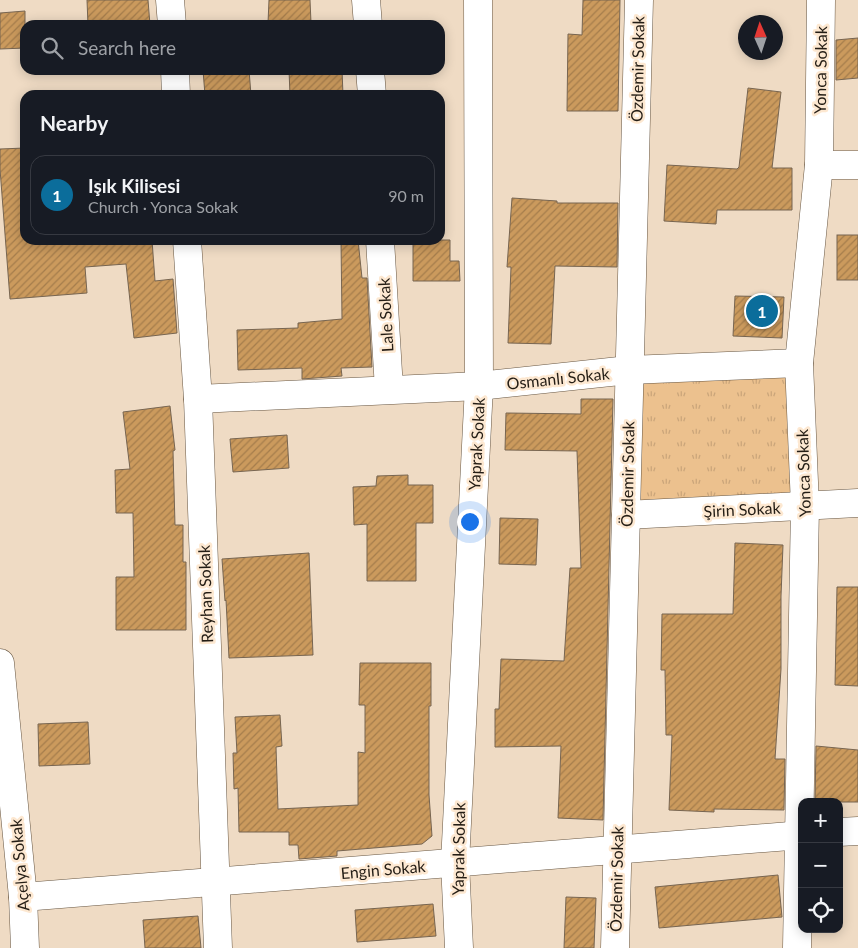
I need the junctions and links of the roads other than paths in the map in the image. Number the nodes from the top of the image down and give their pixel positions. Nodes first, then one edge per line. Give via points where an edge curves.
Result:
1 (170, 0) edge
2 (366, 0) edge
3 (478, 0) edge
4 (638, 0) edge
5 (821, 0) edge
6 (172, 20) edge
7 (368, 20) edge
8 (175, 75) edge
9 (370, 75) edge
10 (176, 90) edge
11 (372, 90) edge
12 (819, 165) junction
13 (858, 165) edge
14 (187, 245) edge
15 (380, 245) edge
16 (799, 363) junction
17 (629, 370) junction
18 (479, 386) junction
19 (389, 390) junction
20 (198, 400) junction
21 (858, 503) edge
22 (804, 506) junction
23 (626, 515) junction
24 (0, 662) edge
25 (801, 798) edge
26 (858, 831) edge
27 (843, 832) edge
28 (798, 835) edge
29 (801, 843) edge
30 (617, 850) junction
31 (455, 863) junction
32 (215, 882) junction
33 (23, 897) junction
34 (26, 948) edge
35 (218, 948) edge
36 (459, 948) edge
37 (615, 948) edge
38 (797, 948) edge

1 - 6 street
2 - 7 street
3 - 18 street, Yaprak Sokak
4 - 17 street, Özdemir Sokak
5 - 12 street, Yonca Sokak
8 - 10 street
9 - 11 street
12 - 13 street
12 - 16 street, Yonca Sokak
14 - 20 street, Reyhan Sokak
15 - 19 street, Lale Sokak
16 - 17 street, Osmanlı Sokak
16 - 22 street, Yonca Sokak
17 - 18 street, Osmanlı Sokak
17 - 23 street, Özdemir Sokak
18 - 19 street, Osmanlı Sokak
18 - 31 street, Yaprak Sokak
19 - 20 street, Osmanlı Sokak
20 - 32 street, Reyhan Sokak
21 - 22 street, Şirin Sokak
22 - 23 street, Şirin Sokak
22 - 25 street, Yonca Sokak
23 - 30 street, Özdemir Sokak
24 - 33 street, Açelya Sokak
26 - 27 street
28 - 30 street, Engin Sokak
29 - 38 street, Yonca Sokak
30 - 31 street, Engin Sokak
30 - 37 street, Özdemir Sokak
31 - 32 street, Engin Sokak
31 - 36 street, Yaprak Sokak
32 - 33 street, Engin Sokak
32 - 35 street, Reyhan Sokak
33 - 34 street, Açelya Sokak

